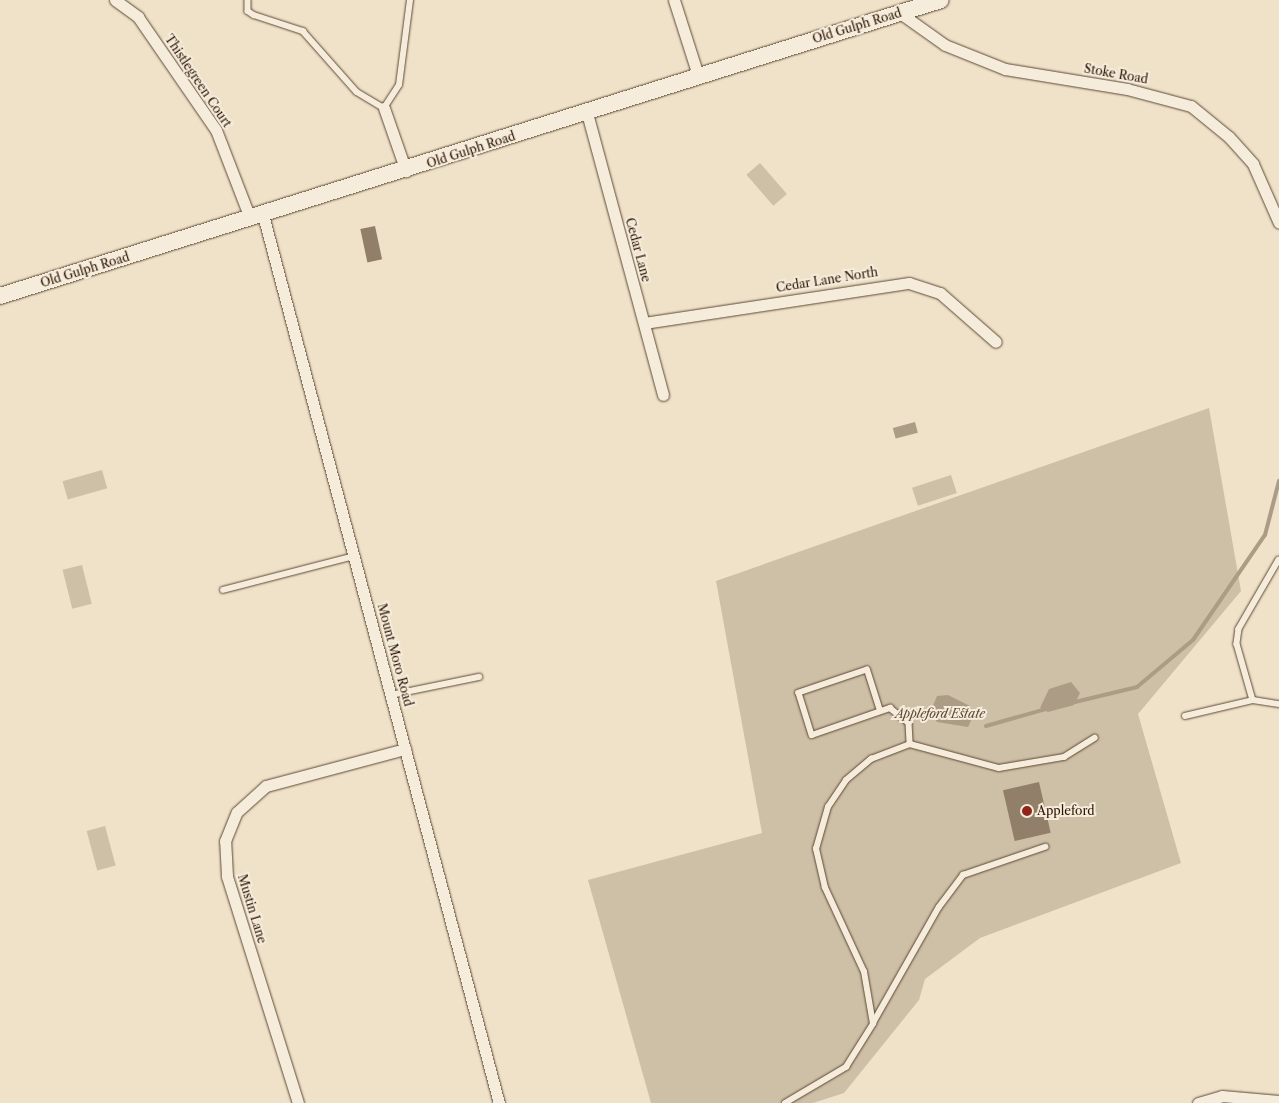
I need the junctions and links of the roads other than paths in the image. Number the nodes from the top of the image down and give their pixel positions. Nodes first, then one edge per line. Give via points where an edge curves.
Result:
1 (115, 0) edge
2 (248, 0) edge
3 (410, 0) edge
4 (674, 0) edge
5 (941, 0) edge
6 (900, 13) junction
7 (698, 75) junction
8 (384, 108) junction
9 (587, 113) junction
10 (406, 171) junction
11 (256, 216) junction
12 (1279, 223) edge
13 (0, 296) edge
14 (644, 323) junction
15 (996, 342) dead end
16 (663, 395) dead end
17 (354, 556) junction
18 (1279, 560) edge
19 (223, 590) dead end
20 (480, 677) dead end
21 (391, 695) junction
22 (1253, 700) junction
23 (1279, 704) edge
24 (880, 711) junction
25 (1185, 716) dead end
26 (1094, 738) dead end
27 (910, 744) junction
28 (405, 749) junction
29 (1045, 847) dead end
30 (873, 1024) junction
31 (1279, 1101) edge
32 (298, 1103) edge
33 (499, 1103) edge
34 (785, 1103) edge
35 (1198, 1103) edge

1 - 11 street, Thistlegreen Court via 138,16 216,130
2 - 8 lane via 248,12 303,31 357,92
3 - 8 lane via 399,85
4 - 7 street
5 - 6 street, Old Gulph Road
6 - 7 street, Old Gulph Road
6 - 12 street, Stoke Road via 945,45 1005,69 1127,88 1191,106 1224,132 1253,164
7 - 9 street, Old Gulph Road
8 - 10 street
9 - 10 street, Old Gulph Road
9 - 14 street, Cedar Lane
10 - 11 street, Old Gulph Road
11 - 13 street, Old Gulph Road
11 - 17 street, Mount Moro Road
14 - 15 street, Cedar Lane North via 909,284 940,293
14 - 16 street, Cedar Lane
17 - 19 lane
17 - 21 street, Mount Moro Road
18 - 22 lane via 1239,629 1242,672
20 - 21 lane
21 - 28 street, Mount Moro Road
22 - 23 lane
22 - 25 lane
24 - 24 lane via 812,735 799,693 867,670
24 - 27 lane via 890,708 909,723
26 - 27 lane via 1064,757 999,768
27 - 30 lane via 871,759 846,780 818,834 825,888 864,972
28 - 32 street, Mustin Lane via 266,786 237,812 225,841 227,876
28 - 33 street, Mount Moro Road
29 - 30 lane via 963,875 939,907
30 - 34 lane via 846,1067
31 - 35 street via 1222,1096

